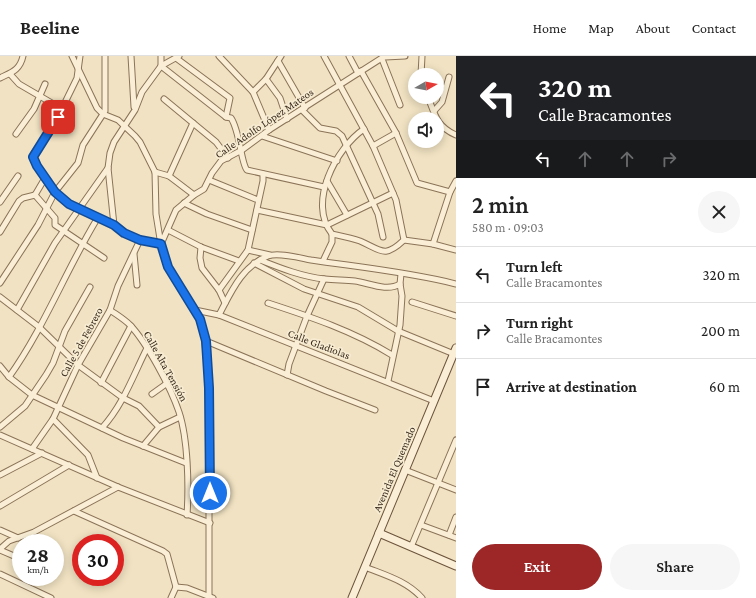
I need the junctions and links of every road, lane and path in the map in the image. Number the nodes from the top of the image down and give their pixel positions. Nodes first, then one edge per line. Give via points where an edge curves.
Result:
1 (23, 56) edge
2 (72, 56) edge
3 (80, 56) edge
4 (105, 56) edge
5 (131, 56) edge
6 (161, 56) edge
7 (324, 56) edge
8 (349, 56) edge
9 (405, 56) edge
10 (422, 56) edge
11 (177, 57) edge
12 (223, 57) edge
13 (381, 58) edge
14 (280, 59) edge
15 (161, 66) junction
16 (421, 68) edge
17 (79, 69) junction
18 (360, 72) junction
19 (10, 74) junction
20 (449, 77) dead end
21 (0, 78) edge
22 (266, 79) junction
23 (45, 84) dead end
24 (339, 84) junction
25 (253, 92) junction
26 (40, 96) junction
27 (164, 99) dead end
28 (400, 104) dead end
29 (431, 104) edge
30 (62, 109) junction
31 (303, 109) junction
32 (134, 110) junction
33 (434, 111) junction
34 (103, 114) junction
35 (226, 116) junction
36 (287, 119) junction
37 (193, 123) junction
38 (125, 124) junction
39 (364, 129) junction
40 (269, 130) junction
41 (396, 133) junction
42 (16, 134) dead end
43 (456, 135) edge
44 (262, 136) junction
45 (346, 145) junction
46 (374, 146) junction
47 (242, 150) junction
48 (228, 158) junction
49 (337, 161) junction
50 (108, 168) junction
51 (155, 172) junction
52 (263, 174) junction
53 (18, 176) dead end
54 (169, 176) junction
55 (45, 178) junction
56 (209, 180) junction
57 (327, 181) junction
58 (456, 181) edge
59 (324, 187) junction
60 (55, 192) junction
61 (450, 192) junction
62 (394, 193) junction
63 (35, 195) junction
64 (194, 195) junction
65 (258, 200) junction
66 (0, 202) edge
67 (184, 203) junction
68 (372, 203) junction
69 (45, 208) junction
70 (79, 210) junction
71 (257, 210) junction
72 (347, 215) junction
73 (98, 219) junction
74 (114, 225) junction
75 (327, 225) junction
76 (64, 230) junction
77 (168, 230) junction
78 (252, 230) junction
79 (0, 232) edge
80 (332, 234) junction
81 (382, 237) dead end
82 (140, 240) junction
83 (404, 240) junction
84 (83, 243) junction
85 (161, 244) junction
86 (433, 244) junction
87 (201, 247) junction
88 (248, 250) junction
89 (456, 250) edge
90 (134, 253) junction
91 (270, 255) junction
92 (104, 258) dead end
93 (260, 260) junction
94 (239, 261) junction
95 (322, 261) junction
96 (254, 263) junction
97 (401, 274) junction
98 (324, 279) junction
99 (0, 283) edge
100 (400, 284) junction
101 (456, 284) edge
102 (137, 285) dead end
103 (90, 287) dead end
104 (219, 290) junction
105 (318, 294) junction
106 (0, 297) edge
107 (412, 302) dead end
108 (225, 303) junction
109 (268, 303) dead end
110 (17, 310) junction
111 (110, 310) junction
112 (195, 310) junction
113 (219, 315) junction
114 (307, 316) junction
115 (456, 316) edge
116 (131, 326) junction
117 (39, 327) junction
118 (398, 331) junction
119 (206, 341) junction
120 (59, 346) junction
121 (296, 346) junction
122 (147, 348) junction
123 (455, 351) edge
124 (392, 355) junction
125 (78, 365) junction
126 (0, 366) edge
127 (287, 375) junction
128 (9, 377) junction
129 (388, 381) junction
130 (102, 382) junction
131 (166, 384) junction
132 (152, 394) dead end
133 (32, 395) junction
134 (123, 398) junction
135 (434, 401) junction
136 (59, 407) junction
137 (375, 410) dead end
138 (180, 417) junction
139 (53, 419) junction
140 (0, 427) edge
141 (159, 427) junction
142 (102, 428) junction
143 (0, 435) edge
144 (456, 440) edge
145 (143, 446) junction
146 (32, 449) junction
147 (42, 453) junction
148 (186, 463) junction
149 (69, 465) junction
150 (405, 470) junction
151 (0, 475) edge
152 (97, 478) junction
153 (439, 483) junction
154 (118, 487) junction
155 (456, 490) edge
156 (0, 506) edge
157 (74, 511) junction
158 (187, 515) junction
159 (456, 517) edge
160 (210, 523) junction
161 (421, 525) junction
162 (0, 530) edge
163 (379, 533) junction
164 (29, 534) edge
165 (12, 535) edge
166 (449, 535) junction
167 (456, 538) edge
168 (12, 541) edge
169 (412, 547) junction
170 (0, 549) edge
171 (12, 555) edge
172 (456, 566) edge
173 (365, 567) junction
174 (0, 574) edge
175 (176, 587) junction
176 (211, 597) edge
177 (51, 598) edge
178 (171, 598) edge
179 (352, 598) edge
180 (422, 598) edge

1 - 19 street via 22,63
2 - 17 street
3 - 17 street
4 - 34 street via 106,107
5 - 32 street
6 - 15 street
7 - 24 street
8 - 18 street
9 - 13 street
10 - 16 street
11 - 15 street
11 - 35 street via 230,99
12 - 25 street
13 - 18 street, Calle Adolfo López Mateos
13 - 28 street
14 - 22 street
14 - 31 street
15 - 32 street via 142,92
15 - 35 street
17 - 30 street
17 - 34 street via 93,102
18 - 24 street, Calle Adolfo López Mateos
18 - 41 street
19 - 21 street
19 - 26 street via 19,84
20 - 33 street via 442,102
22 - 25 street
22 - 36 street via 280,98
23 - 26 street
24 - 31 street, Calle Adolfo López Mateos
24 - 39 street
25 - 40 street
26 - 30 street
26 - 42 street
27 - 37 street
29 - 33 street
30 - 55 street via 34,153 35,162
31 - 36 street, Calle Adolfo López Mateos
31 - 45 street via 320,128 340,134
32 - 38 street
33 - 43 street via 445,130
34 - 38 street
34 - 60 street via 83,145 78,163
35 - 47 street via 234,122
36 - 40 street, Calle Adolfo López Mateos
37 - 48 street via 216,142
37 - 54 street
38 - 50 street via 114,142
38 - 51 street via 140,142
39 - 45 street
39 - 46 street
40 - 44 street, Calle Adolfo López Mateos
41 - 46 street
41 - 61 street via 417,183
44 - 47 street, Calle Adolfo López Mateos
44 - 49 street
45 - 49 street
45 - 68 street
46 - 62 street
47 - 48 street, Calle Adolfo López Mateos
47 - 52 street via 245,168
48 - 56 street, Calle Adolfo López Mateos via 215,167
49 - 57 street
50 - 70 street
50 - 74 street
51 - 54 street
51 - 85 street via 156,214
52 - 59 street
52 - 65 street
53 - 66 street
54 - 64 street
55 - 60 street
55 - 63 street
56 - 64 street, Calle Adolfo López Mateos via 204,189
56 - 65 street
57 - 59 street
57 - 72 street
58 - 61 street
59 - 75 street via 323,208
60 - 69 street
60 - 70 street
61 - 86 street
62 - 68 street
62 - 83 street
63 - 69 street
63 - 79 street via 19,201
64 - 67 street, Calle Adolfo López Mateos
65 - 71 street
67 - 77 street, Calle Adolfo López Mateos via 176,210
67 - 78 street
68 - 72 street
68 - 81 street via 378,214
69 - 76 street via 55,219 55,225
69 - 99 street via 38,225
70 - 73 street
70 - 76 street
71 - 75 street
71 - 78 street
72 - 75 street
73 - 74 street
73 - 84 street
74 - 82 street
75 - 80 street
76 - 84 street
76 - 110 street
77 - 85 street, Calle Adolfo López Mateos
77 - 87 street
78 - 88 street
80 - 83 street via 360,241 384,252 391,251
80 - 95 street via 332,242
82 - 85 street
82 - 90 street, Calle 5 de Febrero
83 - 86 street
84 - 92 street
84 - 117 street
85 - 112 street via 168,267
86 - 89 street
87 - 94 street
87 - 104 street via 202,268
88 - 91 street
88 - 94 street
90 - 102 street
90 - 111 street, Calle 5 de Febrero
91 - 93 street
91 - 95 street
93 - 96 street
93 - 98 street via 300,274
94 - 104 street
95 - 97 street
96 - 105 street
96 - 108 street via 233,287
97 - 100 street
97 - 101 street
98 - 100 street via 392,288
98 - 105 street
100 - 118 street via 402,296
103 - 120 street
104 - 108 street
105 - 114 street
105 - 118 street via 358,307
106 - 110 street
107 - 115 street
108 - 113 street
109 - 114 street
110 - 117 street
111 - 116 street, Calle Alta Tensión
111 - 125 street, Calle 5 de Febrero
112 - 113 street, Calle Gladiolas
112 - 119 street
113 - 121 street, Calle Gladiolas
114 - 121 street
114 - 124 street via 336,326
116 - 122 street, Calle Alta Tensión
116 - 130 street
117 - 120 street
117 - 128 street via 24,356
118 - 123 street
118 - 124 street
119 - 127 street
119 - 160 street
120 - 125 street
120 - 133 street via 53,363
121 - 127 street
121 - 129 street, Calle Gladiolas
122 - 131 street, Calle Alta Tensión
122 - 134 street
123 - 135 main road, Avenida El Quemado
124 - 129 street
125 - 130 street
125 - 136 street, Calle 5 de Febrero
126 - 128 street
127 - 137 street
128 - 133 street
129 - 135 street, Calle Gladiolas
130 - 134 street
131 - 132 street
131 - 138 street, Calle Alta Tensión
133 - 136 street
133 - 140 street via 24,406
134 - 141 street via 139,406
134 - 142 street via 115,413
135 - 150 main road, Avenida El Quemado
136 - 139 street, Calle 5 de Febrero
136 - 142 street
138 - 141 street
138 - 148 street, Calle Alta Tensión
139 - 146 street, Calle 5 de Febrero
139 - 152 street via 88,455
141 - 145 street
142 - 145 street
143 - 146 street
144 - 153 street
145 - 148 street
146 - 147 street
147 - 149 street
147 - 151 street
148 - 158 street, Calle Alta Tensión
149 - 152 street
149 - 156 street
150 - 153 street
150 - 163 main road, Avenida El Quemado
152 - 154 street
153 - 155 street
153 - 161 street
154 - 157 street
154 - 158 street
157 - 164 street
157 - 175 street via 163,551 167,554
158 - 160 street
159 - 166 street
160 - 176 street
161 - 166 street
161 - 169 street
162 - 165 street
163 - 169 main road
163 - 173 main road, Avenida El Quemado
166 - 167 street
168 - 170 street
169 - 172 main road
170 - 171 street
173 - 179 main road, Avenida El Quemado
173 - 180 street via 403,583 414,589
174 - 177 street
175 - 176 street via 187,588
175 - 178 street

